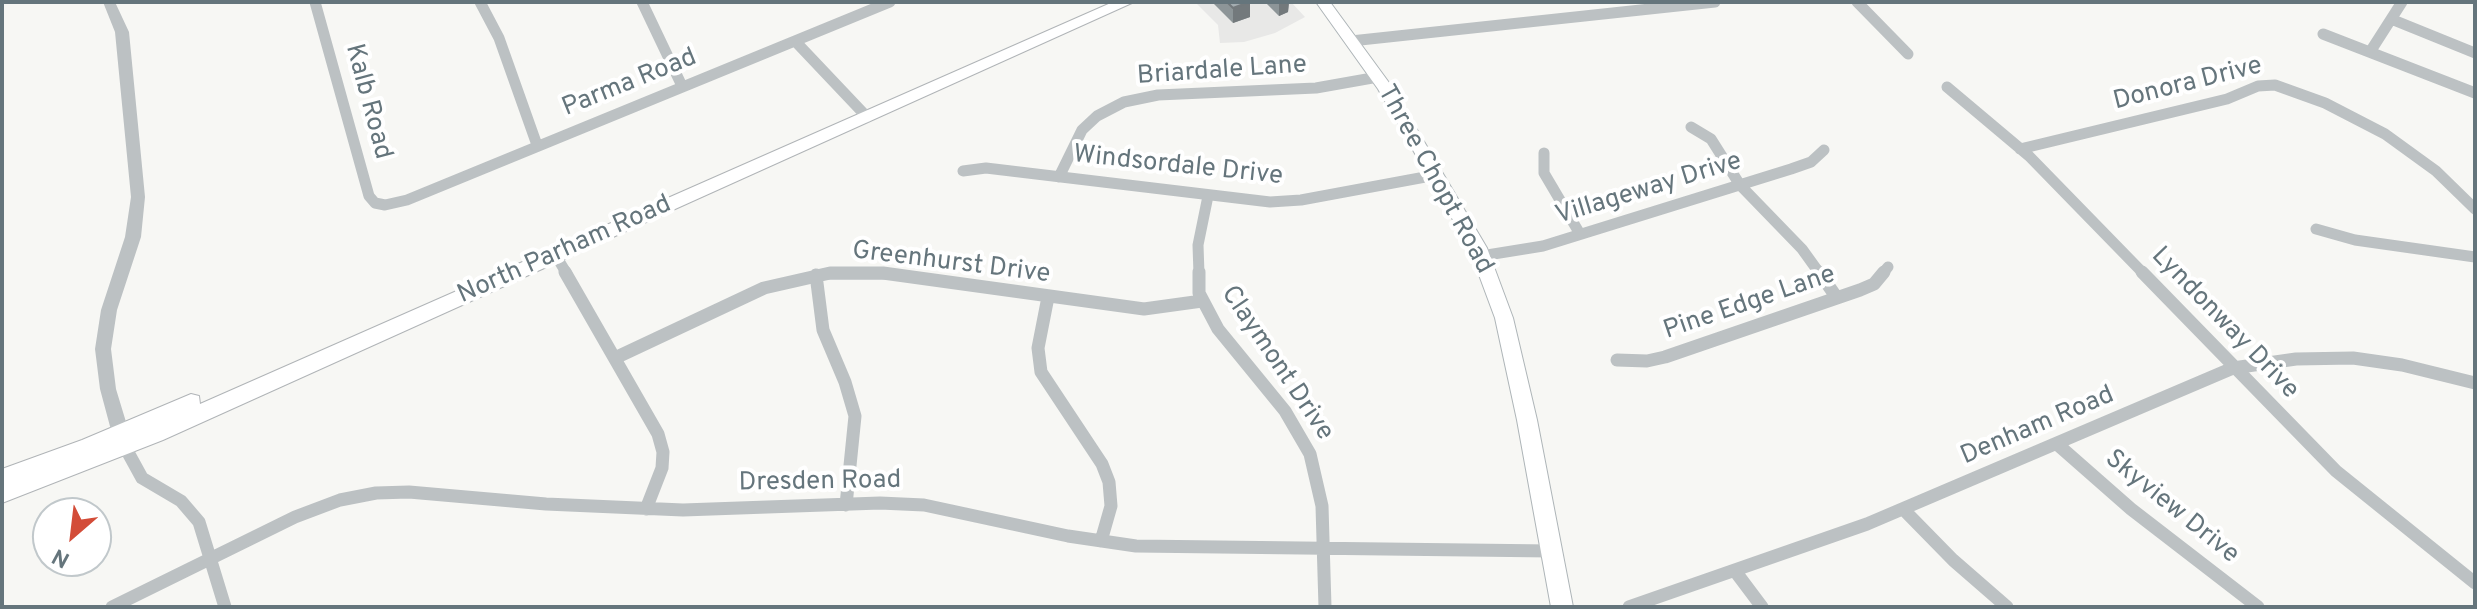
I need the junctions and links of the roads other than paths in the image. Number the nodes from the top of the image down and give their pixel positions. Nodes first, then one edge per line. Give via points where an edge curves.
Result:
1 (109, 2) edge
2 (315, 2) edge
3 (480, 2) edge
4 (642, 2) edge
5 (890, 2) edge
6 (1099, 2) edge
7 (1126, 2) edge
8 (1323, 2) edge
9 (1715, 2) edge
10 (1857, 2) edge
11 (2402, 2) edge
12 (872, 5) edge
13 (2391, 19) junction
14 (2323, 34) dead end
15 (795, 41) junction
16 (1351, 41) junction
17 (2370, 52) junction
18 (2475, 53) edge
19 (1908, 54) dead end
20 (1378, 77) junction
21 (682, 86) junction
22 (1947, 87) dead end
23 (2475, 93) edge
24 (862, 113) junction
25 (1691, 127) dead end
26 (537, 145) junction
27 (2020, 149) junction
28 (1824, 150) dead end
29 (1544, 153) dead end
30 (963, 171) dead end
31 (1436, 175) junction
32 (1059, 177) junction
33 (1740, 185) junction
34 (1208, 196) junction
35 (385, 205) joint
36 (2475, 209) edge
37 (2316, 229) dead end
38 (1580, 234) junction
39 (552, 250) junction
40 (1481, 256) junction
41 (2475, 257) edge
42 (1888, 267) dead end
43 (816, 275) junction
44 (1048, 297) junction
45 (1837, 298) junction
46 (1202, 301) junction
47 (615, 358) junction
48 (1617, 360) dead end
49 (2233, 368) junction
50 (2475, 383) edge
51 (122, 440) junction
52 (2057, 444) junction
53 (2, 478) edge
54 (2, 494) edge
55 (846, 505) junction
56 (646, 509) junction
57 (1904, 510) junction
58 (1101, 541) junction
59 (1323, 549) junction
60 (1551, 551) junction
61 (211, 558) junction
62 (1735, 571) junction
63 (2475, 583) edge
64 (112, 607) edge
65 (225, 607) edge
66 (1325, 607) edge
67 (1562, 607) edge
68 (1629, 607) edge
69 (1762, 607) edge
70 (2007, 607) edge
71 (2258, 607) edge

1 - 51 street via 122,32 138,197 133,237 109,310 103,349
2 - 35 street, Kalb Road via 369,196
3 - 26 street via 499,38
4 - 21 street
5 - 12 street, Parma Road
6 - 24 highway, North Parham Road
7 - 24 highway, North Parham Road
8 - 16 main road, Three Chopt Road
9 - 16 street
10 - 19 street
11 - 13 street
12 - 15 street, Parma Road
13 - 17 street
13 - 18 street
14 - 17 street
15 - 21 street, Parma Road
15 - 24 street
16 - 20 main road, Three Chopt Road
17 - 23 street
20 - 31 main road, Three Chopt Road
20 - 32 street, Briardale Lane via 1316,88 1158,95 1124,102 1082,130
21 - 26 street, Parma Road
22 - 27 street, Lyndonway Drive
24 - 39 highway, North Parham Road
25 - 33 street via 1717,145
26 - 35 street, Parma Road
27 - 36 street, Donora Drive via 2275,85 2385,134 2436,171
27 - 49 street, Lyndonway Drive
28 - 33 street, Villageway Drive via 1811,162
29 - 38 street via 1544,173
30 - 32 street, Windsordale Drive via 981,168
31 - 34 street, Windsordale Drive via 1286,201
31 - 40 main road, Three Chopt Road
32 - 34 street, Windsordale Drive
33 - 38 street, Villageway Drive
33 - 45 street via 1802,249
34 - 46 street, Claymont Drive via 1196,265
37 - 41 street
38 - 40 street, Villageway Drive via 1518,252
39 - 47 street
39 - 51 highway, North Parham Road
40 - 60 main road, Three Chopt Road via 1504,318
42 - 45 street, Pine Edge Lane via 1874,284
43 - 44 street, Greenhurst Drive via 883,273
43 - 47 street, Greenhurst Drive via 764,288
43 - 55 street via 823,330 855,416
44 - 46 street, Greenhurst Drive via 1144,309
44 - 58 street via 1038,348 1041,372 1109,482 1111,506
45 - 48 street, Pine Edge Lane via 1665,357
46 - 59 street, Claymont Drive via 1218,329 1285,411 1310,454 1322,506
47 - 56 street via 662,446 662,468
49 - 50 street, Denham Road via 2334,357 2376,360
49 - 52 street, Denham Road
49 - 63 street, Lyndonway Drive via 2336,471
51 - 53 highway, North Parham Road
51 - 54 highway, North Parham Road
51 - 61 street via 142,478 192,512
52 - 57 street, Denham Road
52 - 71 street, Skyview Drive
55 - 56 street, Dresden Road
55 - 58 street, Dresden Road via 924,505
56 - 61 street, Dresden Road via 376,493 319,507
57 - 62 street, Denham Road
57 - 70 street
58 - 59 street, Dresden Road via 1183,548
59 - 60 street, Dresden Road
59 - 66 street, Claymont Drive
60 - 67 main road, Three Chopt Road
61 - 64 street, Dresden Road
61 - 65 street
62 - 68 street, Denham Road
62 - 69 street

